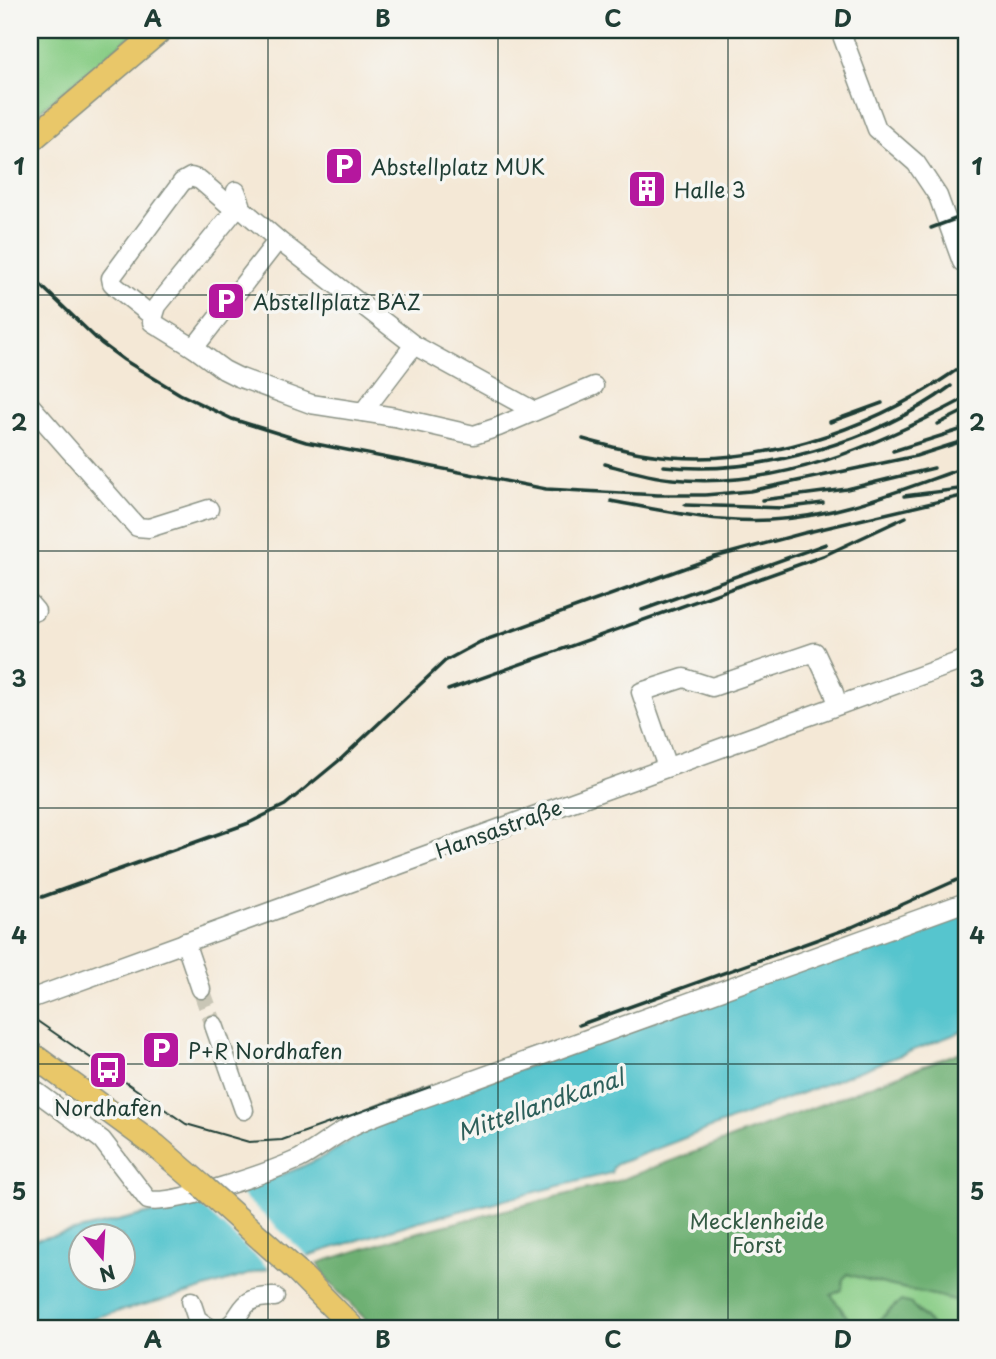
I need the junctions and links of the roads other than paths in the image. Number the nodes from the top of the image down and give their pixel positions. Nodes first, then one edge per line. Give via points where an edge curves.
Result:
1 (161, 30) edge
2 (840, 30) edge
3 (30, 141) edge
4 (237, 203) junction
5 (278, 240) junction
6 (964, 262) edge
7 (152, 316) junction
8 (414, 345) junction
9 (194, 348) junction
10 (594, 386) dead end
11 (30, 405) edge
12 (534, 411) junction
13 (363, 412) junction
14 (209, 509) dead end
15 (30, 604) edge
16 (30, 613) edge
17 (966, 659) edge
18 (838, 705) junction
19 (667, 767) junction
20 (966, 902) edge
21 (185, 942) junction
22 (201, 989) tunnel mouth
23 (30, 999) edge
24 (214, 1025) tunnel mouth
25 (30, 1054) edge
26 (30, 1087) edge
27 (244, 1110) dead end
28 (275, 1297) dead end
29 (191, 1301) dead end
30 (204, 1324) edge
31 (223, 1329) edge
32 (354, 1329) edge

1 - 3 main road
2 - 6 street via 877,129 916,163 938,196
4 - 5 street
4 - 7 street
4 - 7 street via 200,180 191,177 182,183 111,278
5 - 8 street
5 - 9 street
7 - 9 street via 152,322
8 - 12 street
8 - 13 street
9 - 13 street via 238,377 311,404
10 - 12 street
11 - 14 street via 137,527 149,528
12 - 13 street via 474,435
15 - 16 street via 36,611
17 - 18 street, Hansastraße
18 - 19 street, Hansastraße
18 - 19 street via 815,652 712,687 684,678 641,692
19 - 21 street, Hansastraße
20 - 26 street via 353,1125 275,1169 178,1199 148,1200 102,1140
21 - 22 street
21 - 23 street, Hansastraße
24 - 27 street
25 - 32 main road, bridge via 156,1146 297,1271
28 - 31 street via 254,1298
29 - 30 street

